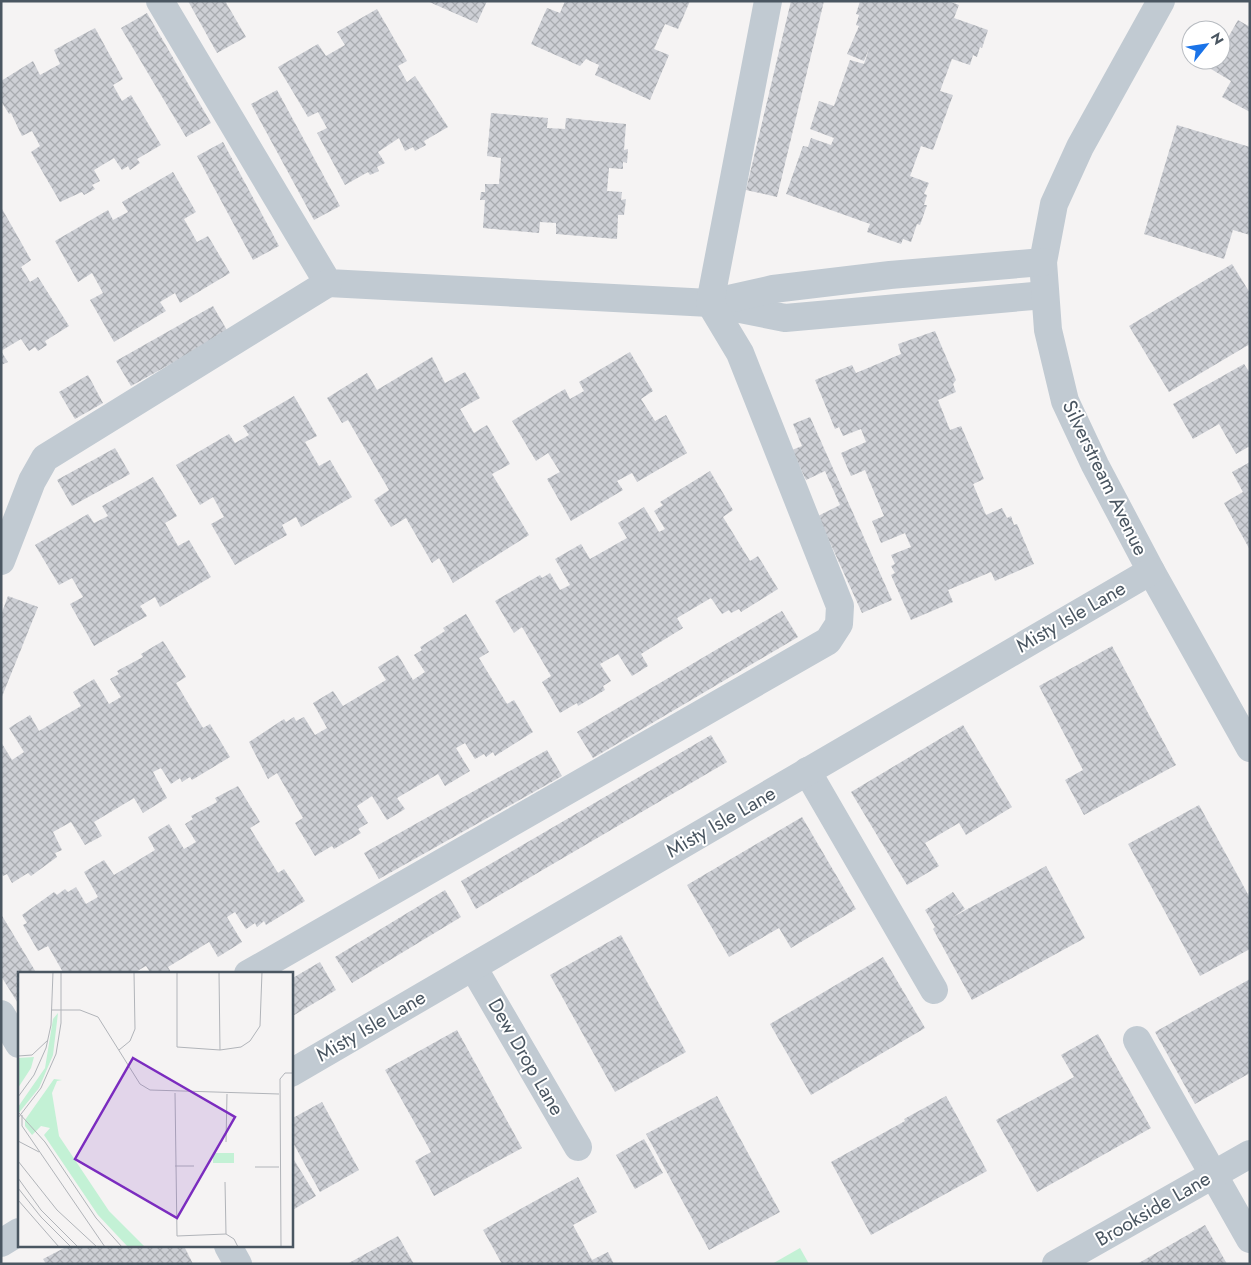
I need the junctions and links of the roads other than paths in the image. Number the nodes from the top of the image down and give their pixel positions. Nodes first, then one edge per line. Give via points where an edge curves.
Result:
1 (160, 1) edge
2 (768, 1) edge
3 (1160, 1) edge
4 (1043, 262) junction
5 (328, 283) junction
6 (1045, 295) junction
7 (710, 303) junction
8 (1, 561) edge
9 (1151, 570) junction
10 (1250, 748) edge
11 (807, 771) junction
12 (473, 967) junction
13 (251, 972) edge
14 (934, 990) dead end
15 (1, 1014) edge
16 (1137, 1040) dead end
17 (18, 1042) edge
18 (292, 1072) edge
19 (578, 1146) dead end
20 (1250, 1154) edge
21 (1213, 1175) junction
22 (18, 1233) edge
23 (1250, 1239) edge
24 (1, 1242) edge
25 (229, 1248) edge
26 (238, 1264) edge
27 (1056, 1264) edge

1 - 5 street
2 - 7 street
3 - 4 street, Silverstream Avenue via 1080,147 1054,204
4 - 6 street, Silverstream Avenue
4 - 7 street via 860,278 773,289
5 - 7 street
5 - 8 street via 45,458 32,481
6 - 7 street via 785,318
6 - 9 street, Silverstream Avenue via 1048,330 1065,402
7 - 13 street via 740,353 840,606 839,624 828,641
9 - 10 street, Silverstream Avenue
9 - 11 street, Misty Isle Lane
11 - 12 street, Misty Isle Lane
11 - 14 street
12 - 18 street, Misty Isle Lane
12 - 19 street, Dew Drop Lane
15 - 17 street
16 - 21 street
20 - 21 street, Brookside Lane
21 - 23 street
21 - 27 street, Brookside Lane
22 - 24 street
25 - 26 street

